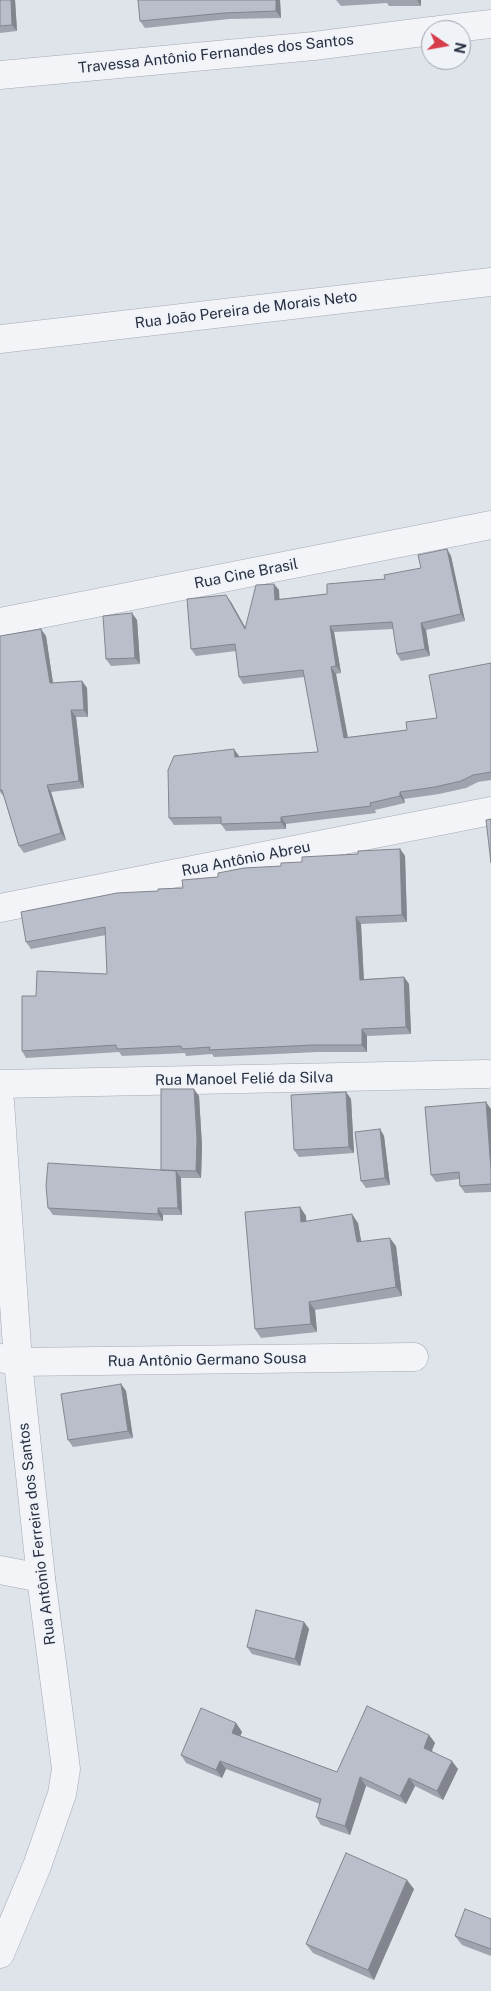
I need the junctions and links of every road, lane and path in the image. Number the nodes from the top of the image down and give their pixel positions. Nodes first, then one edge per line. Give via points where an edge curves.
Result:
1 (491, 24) edge
2 (471, 26) edge
3 (421, 32) edge
4 (0, 74) edge
5 (491, 282) edge
6 (0, 339) edge
7 (491, 525) edge
8 (0, 622) edge
9 (491, 811) edge
10 (0, 908) edge
11 (487, 1074) dead end
12 (0, 1084) edge
13 (0, 1102) edge
14 (414, 1357) dead end
15 (9, 1360) edge
16 (0, 1570) edge
17 (41, 1578) junction
18 (0, 1954) edge

1 - 2 street
3 - 4 street, Travessa Antônio Fernandes dos Santos via 314,46
5 - 6 street, Rua João Pereira de Morais Neto
7 - 8 street, Rua Cine Brasil
9 - 10 street, Rua Antônio Abreu
11 - 12 street, Rua Manoel Felié da Silva
13 - 15 street, Rua Antônio Ferreira dos Santos
14 - 15 street, Rua Antônio Germano Sousa
15 - 17 street, Rua Antônio Ferreira dos Santos
16 - 17 street
17 - 18 street, Rua Antônio Ferreira dos Santos via 66,1769 62,1794 37,1866

